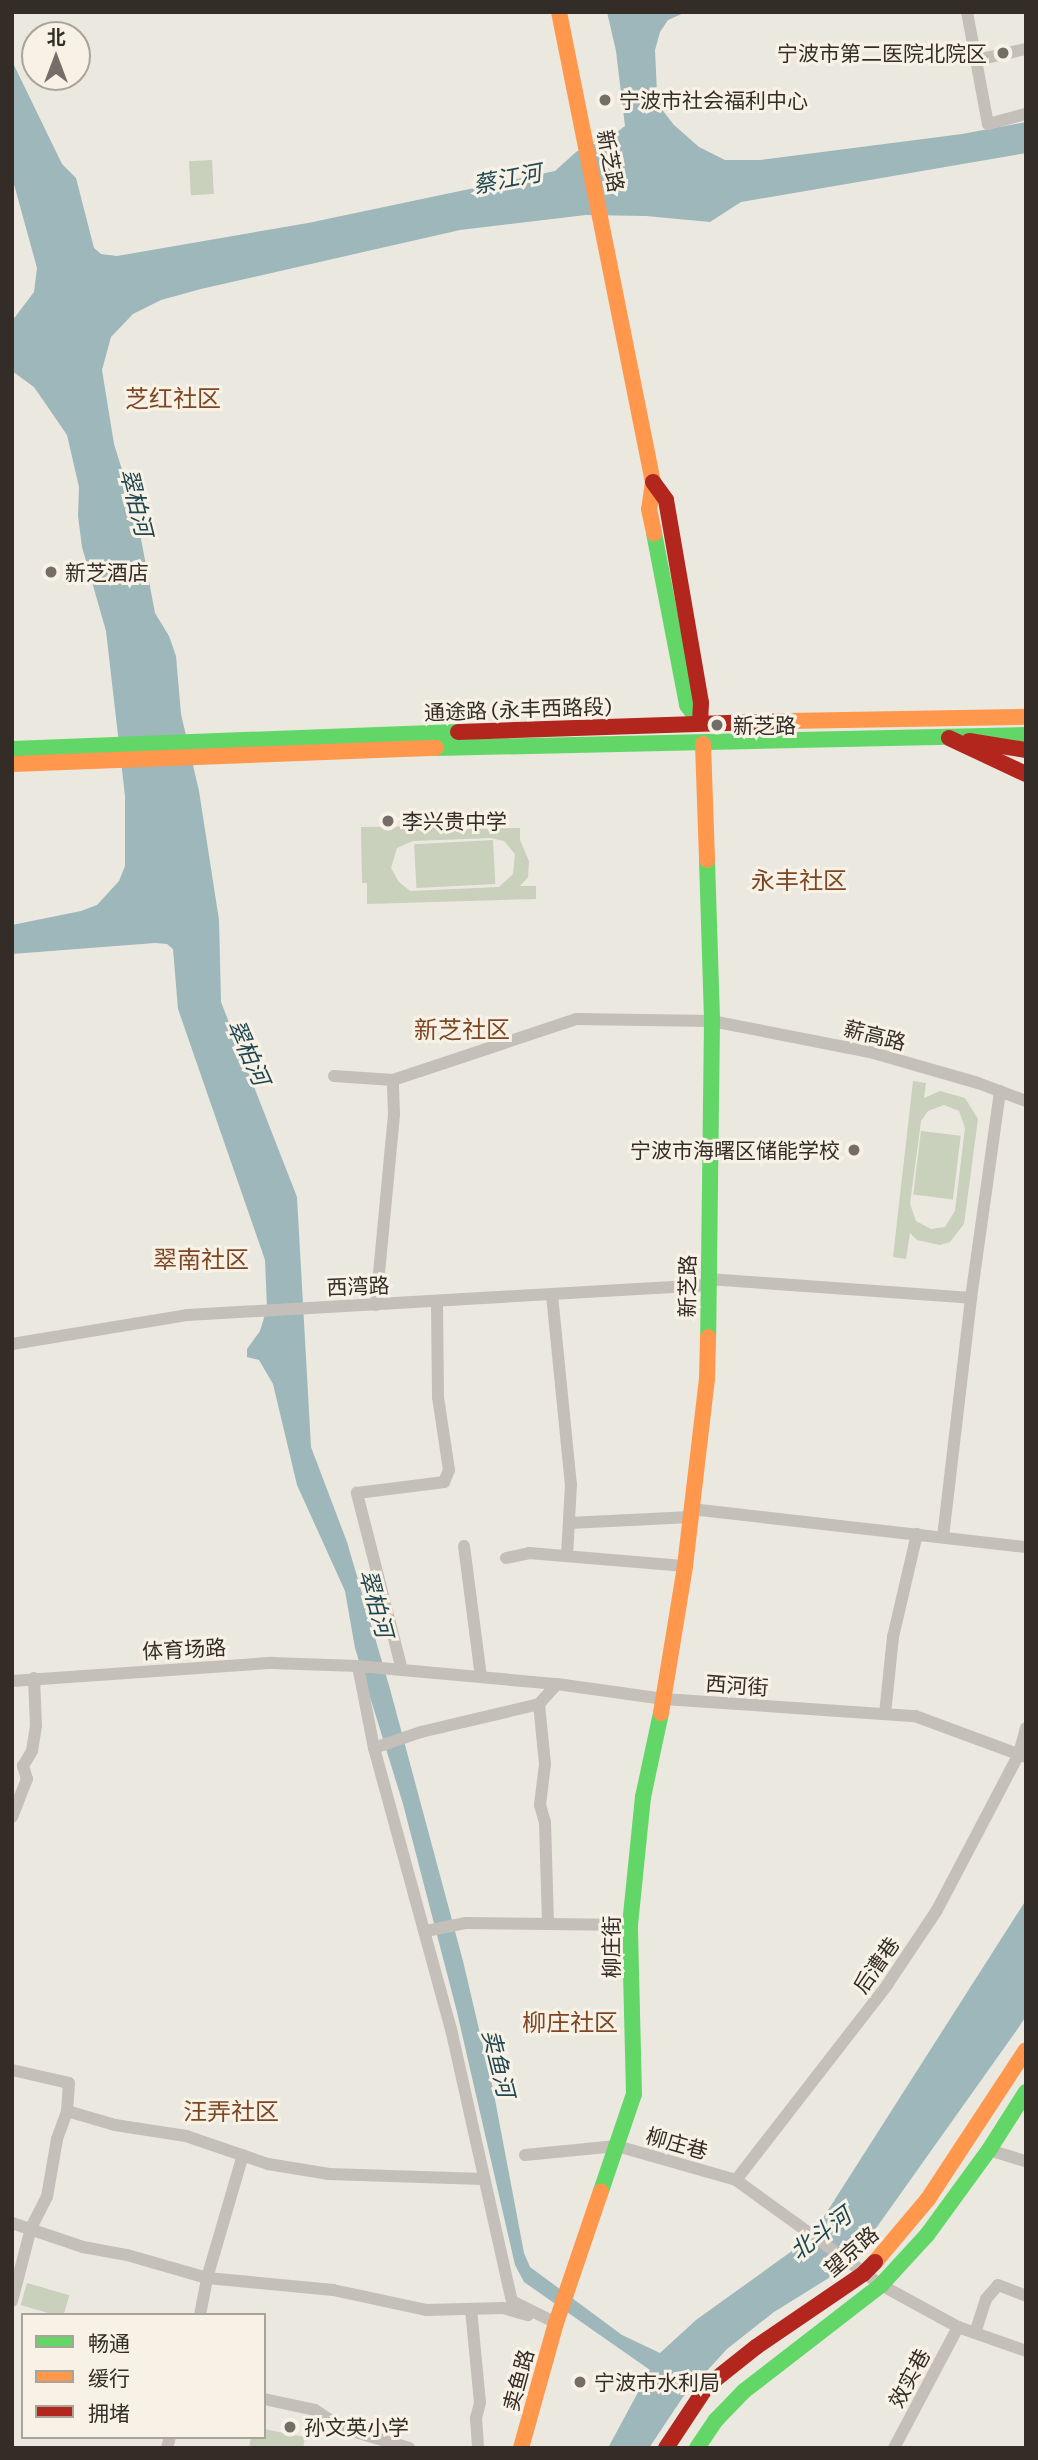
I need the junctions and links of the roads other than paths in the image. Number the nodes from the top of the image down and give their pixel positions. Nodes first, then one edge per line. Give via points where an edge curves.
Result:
1 (559, 12) edge
2 (967, 12) edge
3 (1026, 49) edge
4 (977, 60) junction
5 (1026, 114) edge
6 (1026, 710) edge
7 (995, 716) junction
8 (1026, 717) edge
9 (700, 723) junction
10 (1026, 736) edge
11 (949, 738) junction
12 (703, 744) junction
13 (12, 749) edge
14 (1026, 750) edge
15 (118, 753) junction
16 (12, 764) edge
17 (1026, 774) edge
18 (712, 1021) junction
19 (334, 1076) dead end
20 (393, 1080) junction
21 (1000, 1091) junction
22 (1026, 1101) edge
23 (707, 1282) junction
24 (552, 1294) junction
25 (971, 1298) junction
26 (437, 1301) junction
27 (376, 1305) junction
28 (12, 1344) edge
29 (691, 1513) junction
30 (569, 1523) junction
31 (917, 1534) junction
32 (943, 1537) junction
33 (464, 1546) dead end
34 (1026, 1547) edge
35 (567, 1555) junction
36 (506, 1558) dead end
37 (685, 1566) junction
38 (358, 1666) junction
39 (402, 1670) junction
40 (481, 1677) junction
41 (34, 1678) junction
42 (12, 1681) edge
43 (557, 1684) junction
44 (664, 1699) junction
45 (540, 1704) junction
46 (885, 1714) junction
47 (1026, 1728) edge
48 (380, 1746) junction
49 (1022, 1756) edge
50 (12, 1817) edge
51 (548, 1924) junction
52 (630, 1925) junction
53 (428, 1930) junction
54 (1026, 2050) edge
55 (12, 2070) edge
56 (1026, 2092) edge
57 (67, 2111) junction
58 (617, 2146) junction
59 (989, 2150) junction
60 (243, 2155) junction
61 (525, 2155) dead end
62 (1026, 2161) edge
63 (483, 2179) junction
64 (736, 2180) junction
65 (12, 2223) edge
66 (31, 2228) junction
67 (574, 2271) joint
68 (863, 2274) junction
69 (207, 2278) junction
70 (881, 2285) junction
71 (1026, 2296) edge
72 (12, 2301) edge
73 (471, 2309) junction
74 (200, 2313) edge
75 (556, 2323) junction
76 (958, 2326) junction
77 (975, 2333) junction
78 (1026, 2351) edge
79 (266, 2399) edge
80 (409, 2448) edge
81 (478, 2448) edge
82 (521, 2448) edge
83 (666, 2448) edge
84 (697, 2448) edge
85 (894, 2448) edge

1 - 9 main road, 新芝路 via 653,482 666,500 701,702
2 - 4 street
3 - 4 street
4 - 5 street via 988,124
6 - 7 main road
7 - 8 main road, 通途路 (永丰西路段)
7 - 9 main road, 通途路 (永丰西路段)
9 - 15 main road, 通途路 (永丰西路段) via 212,742
10 - 11 main road, 通途路 (永丰西路段)
11 - 12 main road, 通途路 (永丰西路段)
11 - 14 main road
11 - 17 main road
12 - 15 main road, 通途路 (永丰西路段) via 422,748 227,758
12 - 18 main road, 新芝路
13 - 15 main road, 通途路 (永丰西路段)
15 - 16 main road, 通途路 (永丰西路段)
18 - 20 street, 薪高路 via 576,1019
18 - 21 street, 薪高路 via 870,1052
18 - 23 main road, 新芝路
19 - 20 street
20 - 27 street via 394,1114
21 - 22 street, 薪高路
21 - 25 street
23 - 24 street, 西湾路
23 - 25 street, 西湾路
23 - 29 main road, 新芝路 via 707,1379
24 - 26 street, 西湾路
24 - 30 street via 570,1471
25 - 32 street
26 - 27 street, 西湾路
26 - 39 street via 438,1397 449,1470 444,1482 357,1493
27 - 28 street, 西湾路 via 262,1309 138,1321
29 - 30 street
29 - 31 street
29 - 37 main road, 新芝路
30 - 35 street
31 - 32 street
31 - 46 street via 892,1637
32 - 34 street
33 - 40 street
35 - 36 street via 529,1553
35 - 37 street
37 - 44 main road, 新芝路
38 - 39 street, 体育场路
38 - 41 street, 体育场路 via 272,1663
38 - 48 street
39 - 40 street, 西河街
40 - 43 street, 西河街
41 - 42 street, 体育场路
41 - 50 street via 36,1726 32,1751 23,1766 27,1779
43 - 44 street, 西河街
43 - 45 street
44 - 46 street, 西河街
44 - 52 main road, 柳庄街 via 643,1797
45 - 48 street
45 - 51 street via 545,1764 540,1805 545,1822
46 - 49 street, 西河街 via 915,1716
47 - 49 street, 后漕巷
48 - 53 street
49 - 64 street, 后漕巷 via 937,1910 887,1985
51 - 52 street
51 - 53 street via 466,1923
52 - 58 main road, 柳庄街 via 634,2094
53 - 63 street
54 - 68 main road, 望京路 via 929,2199
55 - 57 street via 69,2083
56 - 59 main road, 望京路
57 - 60 street via 115,2125 186,2136
57 - 66 street via 47,2197
58 - 61 street, 柳庄巷
58 - 64 street, 柳庄巷
58 - 67 main road, 柳庄街
59 - 62 street
59 - 70 main road, 望京路 via 927,2235
60 - 63 street via 328,2174
60 - 69 street
63 - 75 street via 512,2301
64 - 68 street, 柳庄巷
65 - 66 street
66 - 69 street via 83,2247
66 - 72 street
67 - 75 main road, 卖鱼路
68 - 70 street, 柳庄巷
68 - 83 main road, 望京路 via 707,2386
69 - 73 street via 333,2290 426,2310
69 - 74 street
70 - 76 street, 柳庄巷
70 - 84 main road, 望京路 via 744,2391
71 - 77 street via 998,2285 986,2299
73 - 75 street via 503,2308
73 - 81 street via 480,2403
75 - 82 main road, 卖鱼路
76 - 77 street, 柳庄巷
76 - 85 street, 效实巷
77 - 78 street, 柳庄巷
79 - 80 street via 315,2410 342,2428

